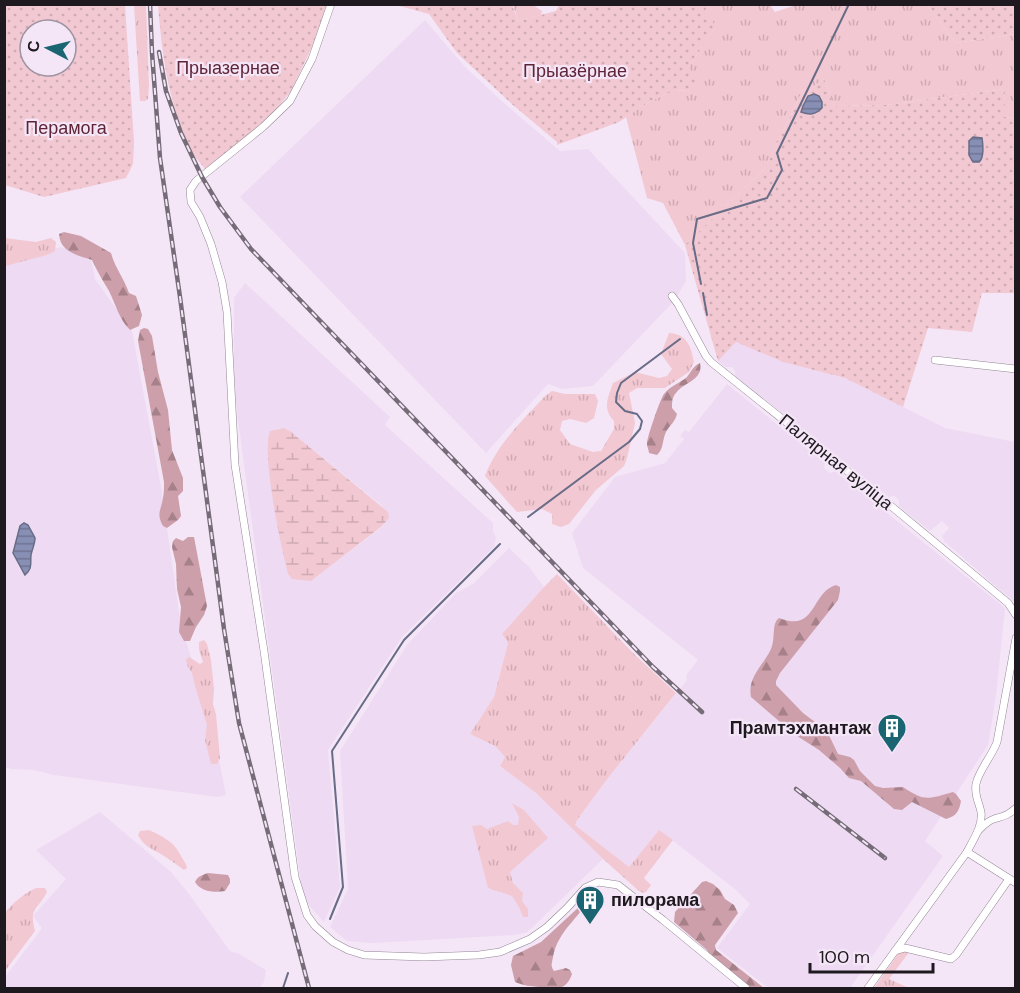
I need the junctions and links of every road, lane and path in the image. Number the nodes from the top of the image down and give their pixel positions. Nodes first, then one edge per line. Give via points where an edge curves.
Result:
1 (331, 4) edge
2 (672, 296) dead end
3 (935, 360) dead end
4 (1016, 369) edge
5 (1016, 615) edge
6 (1016, 638) edge
7 (1016, 808) edge
8 (976, 833) junction
9 (967, 852) junction
10 (1012, 881) edge
11 (895, 951) junction
12 (746, 988) edge
13 (868, 988) edge

1 - 12 street via 312,59 290,101 190,190 191,202 211,244 227,312 235,465 295,877 306,915 333,942 364,955 479,955 500,952 530,939 585,888 598,882 618,885
2 - 5 street, Палярная вуліца via 711,362 1008,603
3 - 4 street
6 - 8 street via 997,742 976,785 981,819
7 - 8 street via 1009,815 987,822
8 - 9 street
9 - 10 street
9 - 11 street
10 - 11 street via 951,959 905,948
11 - 13 street

